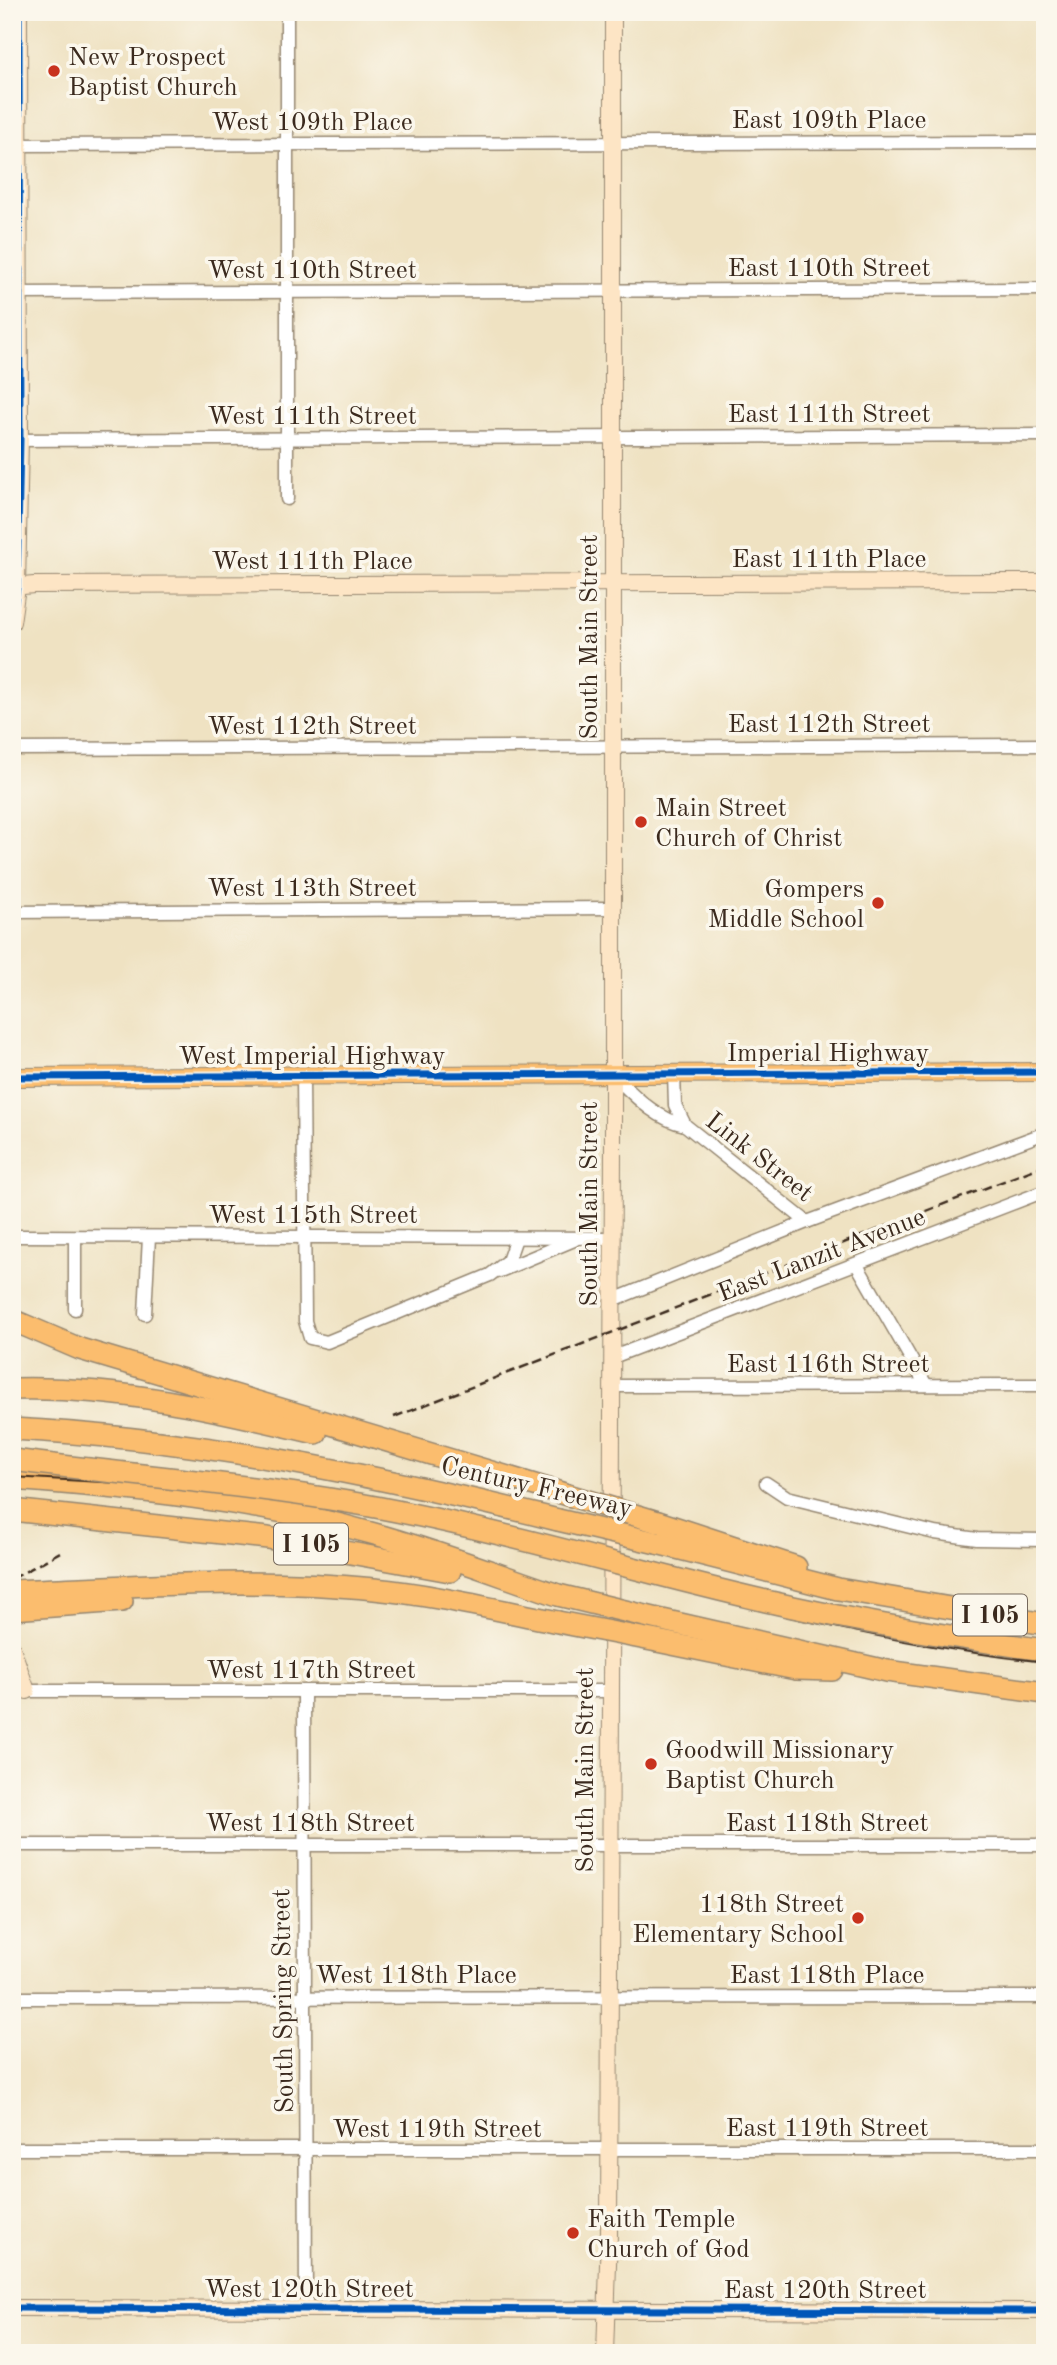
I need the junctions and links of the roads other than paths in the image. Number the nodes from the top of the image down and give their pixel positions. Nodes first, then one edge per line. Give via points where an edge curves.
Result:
1 (19, 12) edge
2 (287, 12) edge
3 (613, 12) edge
4 (613, 142) junction
5 (1045, 142) edge
6 (287, 144) junction
7 (15, 145) edge
8 (1045, 289) edge
9 (613, 291) junction
10 (287, 292) junction
11 (16, 293) edge
12 (1045, 435) edge
13 (613, 437) junction
14 (287, 438) junction
15 (16, 440) edge
16 (287, 499) dead end
17 (613, 582) junction
18 (1045, 582) edge
19 (14, 586) edge
20 (12, 622) edge
21 (1045, 745) edge
22 (613, 746) junction
23 (12, 749) edge
24 (613, 908) junction
25 (12, 912) edge
26 (1045, 1072) edge
27 (674, 1073) junction
28 (612, 1074) junction
29 (303, 1075) junction
30 (12, 1077) edge
31 (685, 1125) junction
32 (1045, 1133) edge
33 (1045, 1191) edge
34 (807, 1222) junction
35 (12, 1236) edge
36 (75, 1237) junction
37 (149, 1237) junction
38 (304, 1237) junction
39 (516, 1238) junction
40 (579, 1238) junction
41 (613, 1238) junction
42 (857, 1265) junction
43 (490, 1275) junction
44 (613, 1300) junction
45 (75, 1309) dead end
46 (145, 1314) dead end
47 (12, 1320) edge
48 (613, 1357) junction
49 (926, 1385) junction
50 (1045, 1385) edge
51 (612, 1386) junction
52 (12, 1389) edge
53 (202, 1396) junction
54 (12, 1429) edge
55 (12, 1460) edge
56 (12, 1479) edge
57 (766, 1483) dead end
58 (12, 1510) edge
59 (1045, 1539) edge
60 (838, 1589) junction
61 (12, 1591) edge
62 (558, 1595) junction
63 (68, 1596) junction
64 (12, 1609) edge
65 (1045, 1624) edge
66 (12, 1648) edge
67 (1045, 1650) edge
68 (887, 1671) junction
69 (19, 1691) edge
70 (609, 1691) junction
71 (304, 1692) junction
72 (1045, 1693) edge
73 (303, 1844) junction
74 (609, 1844) junction
75 (12, 1845) edge
76 (1045, 1845) edge
77 (306, 1997) junction
78 (609, 1997) junction
79 (1045, 1997) edge
80 (12, 1998) edge
81 (12, 2149) edge
82 (1045, 2149) edge
83 (306, 2151) junction
84 (609, 2151) junction
85 (12, 2308) edge
86 (606, 2308) junction
87 (306, 2309) junction
88 (1045, 2311) edge
89 (605, 2353) edge

1 - 7 main road
2 - 6 street
3 - 4 main road, South Main Street
4 - 5 street, East 109th Place
4 - 6 street, West 109th Place
4 - 9 main road, South Main Street
6 - 7 street, West 109th Place
6 - 10 street
7 - 11 main road
8 - 9 street, East 110th Street
9 - 10 street, West 110th Street
9 - 13 main road, South Main Street
10 - 11 street, West 110th Street
10 - 14 street
11 - 15 main road
12 - 13 street, East 111th Street
13 - 14 street, West 111th Street
13 - 17 main road, South Main Street
14 - 15 street, West 111th Street
14 - 16 street
15 - 19 main road
17 - 18 main road, East 111th Place
17 - 19 main road, West 111th Place
17 - 22 main road, South Main Street
19 - 20 main road
21 - 22 street, East 112th Street
22 - 23 street, West 112th Street
22 - 24 main road, South Main Street
24 - 25 street, West 113th Street
24 - 28 main road, South Main Street
26 - 27 main road, Imperial Highway
27 - 28 main road, Imperial Highway
27 - 31 street, Link Street via 675,1105
28 - 29 main road, West Imperial Highway
28 - 31 street, Link Street via 669,1122
28 - 41 main road, South Main Street
29 - 30 main road, West Imperial Highway
29 - 38 street
31 - 34 street, Link Street
32 - 34 street, East Lanzit Avenue
33 - 42 street, East Lanzit Avenue
34 - 44 street, East Lanzit Avenue
35 - 36 street, West 115th Street
36 - 37 street, West 115th Street
36 - 45 street
37 - 38 street, West 115th Street
37 - 46 street
38 - 39 street, West 115th Street
38 - 43 street via 305,1321 310,1338 327,1342
39 - 40 street, West 115th Street
39 - 43 street via 508,1261
40 - 41 street, West 115th Street
40 - 43 street
41 - 44 main road, South Main Street
42 - 48 street, East Lanzit Avenue
42 - 49 street
44 - 48 main road, South Main Street
47 - 53 highway
48 - 51 main road, South Main Street
49 - 50 street, East 116th Street
49 - 51 street, East 116th Street
51 - 70 main road, South Main Street
52 - 53 highway
53 - 60 highway, bridge via 414,1450 657,1522 781,1560
54 - 60 highway, Century Freeway / I 105, bridge via 224,1451 340,1470
55 - 67 highway, bridge via 295,1492 455,1523 765,1601 903,1630
56 - 62 highway via 187,1495 290,1514 371,1532
57 - 59 street via 787,1497 935,1533 977,1539
58 - 62 highway, I 105 via 317,1545
60 - 65 highway, Century Freeway / I 105
61 - 63 highway
62 - 68 highway, I 105, bridge
63 - 64 highway
63 - 68 highway, bridge via 377,1597 477,1606 796,1669
66 - 69 main road
68 - 72 highway, I 105
69 - 71 street, West 117th Street
70 - 71 street, West 117th Street
70 - 74 main road, South Main Street
71 - 73 street, South Spring Street
73 - 74 street, West 118th Street
73 - 75 street, West 118th Street
73 - 77 street, South Spring Street
74 - 76 street, East 118th Street
74 - 78 main road, South Main Street
77 - 78 street, West 118th Place
77 - 80 street, West 118th Place
77 - 83 street, South Spring Street
78 - 79 street, East 118th Place
78 - 84 main road, South Main Street
81 - 83 street, West 119th Street
82 - 84 street, East 119th Street
83 - 84 street, West 119th Street
83 - 87 street, South Spring Street
84 - 86 main road, South Main Street
85 - 87 main road, West 120th Street
86 - 87 main road, West 120th Street
86 - 88 main road, East 120th Street
86 - 89 main road, South Main Street

